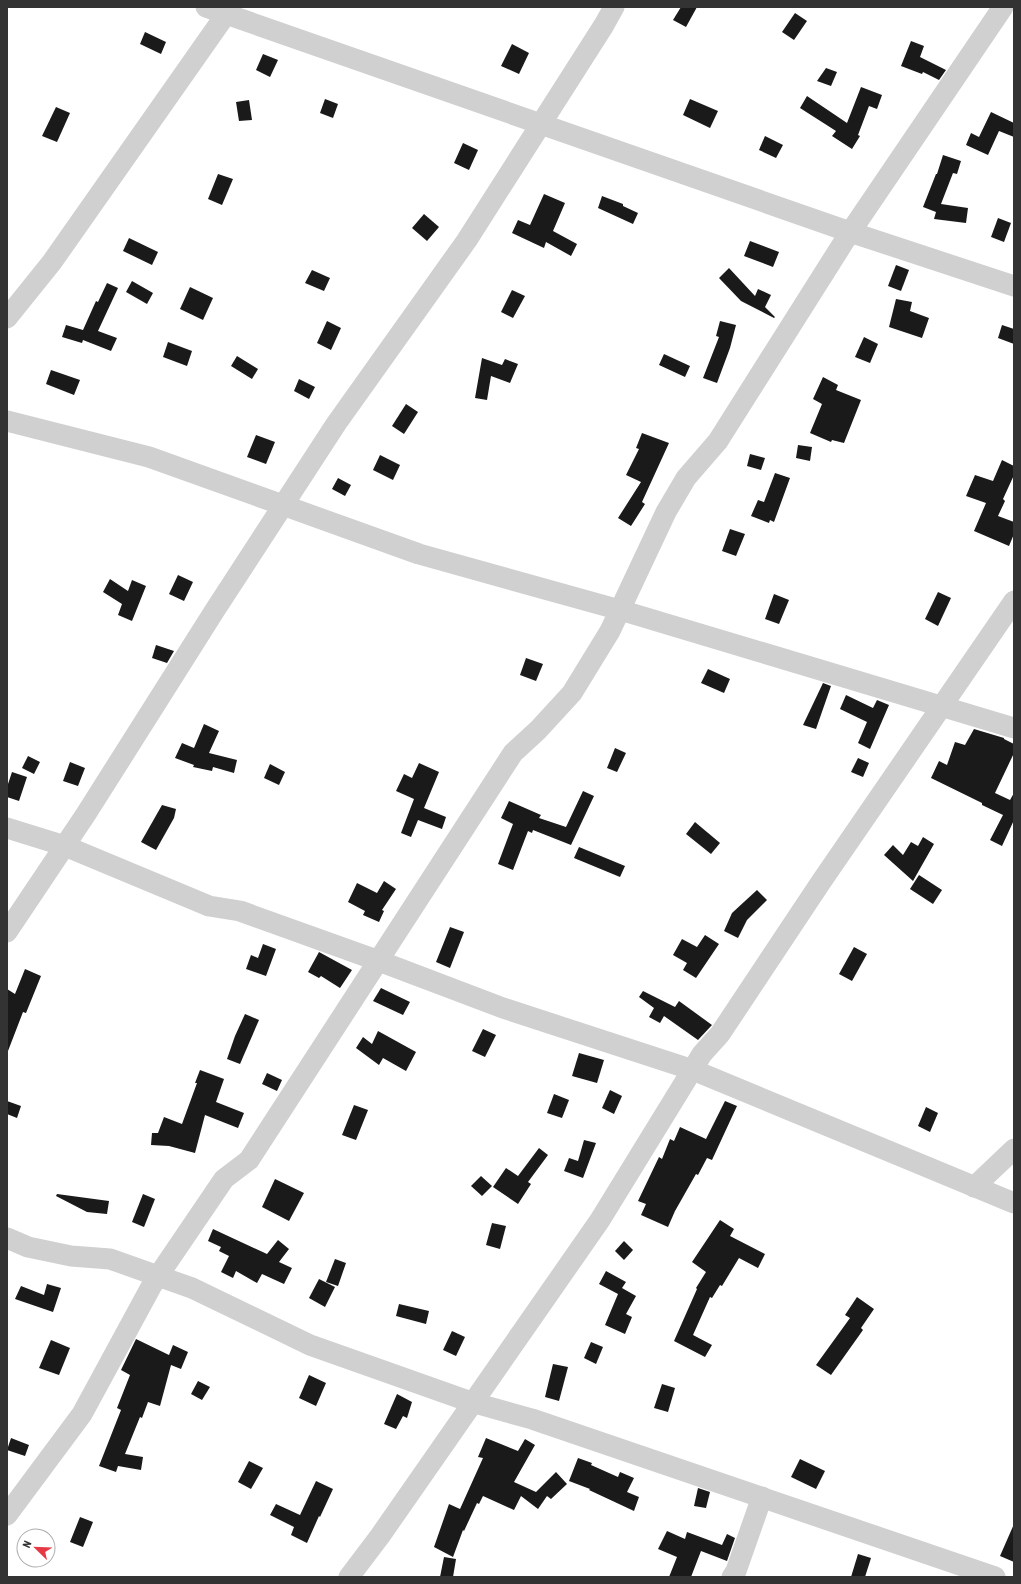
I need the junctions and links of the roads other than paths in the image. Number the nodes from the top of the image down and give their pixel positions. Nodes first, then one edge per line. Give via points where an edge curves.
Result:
1 (206, 7) edge
2 (614, 7) edge
3 (1003, 7) edge
4 (228, 10) edge
5 (541, 124) junction
6 (850, 232) junction
7 (1014, 286) edge
8 (7, 318) edge
9 (7, 421) edge
10 (282, 506) junction
11 (1014, 601) edge
12 (620, 610) junction
13 (941, 707) junction
14 (1014, 728) edge
15 (7, 828) edge
16 (65, 846) junction
17 (7, 932) edge
18 (380, 961) junction
19 (693, 1070) junction
20 (1014, 1149) edge
21 (974, 1186) junction
22 (1014, 1203) edge
23 (7, 1238) edge
24 (158, 1276) junction
25 (471, 1402) junction
26 (762, 1497) junction
27 (7, 1516) edge
28 (349, 1577) edge
29 (732, 1577) edge
30 (995, 1577) edge

1 - 4 street
2 - 5 street
3 - 6 street
4 - 5 street
4 - 8 street via 52,262
5 - 6 street
5 - 10 street via 467,240 336,424
6 - 7 street
6 - 12 street via 718,441 686,478 666,512
9 - 10 street via 149,457
10 - 12 street via 419,554
10 - 16 street
11 - 13 street
12 - 13 street
12 - 18 street via 572,693 513,753
13 - 14 street
13 - 19 street
15 - 16 street
16 - 17 street
16 - 18 street via 209,906 240,911
18 - 19 street via 504,1008
18 - 24 street via 249,1160 224,1179
19 - 21 street
19 - 25 street via 600,1220
20 - 21 street
21 - 22 street
23 - 24 street via 28,1246 64,1254 110,1259
24 - 25 street via 192,1288 310,1345
24 - 27 street via 82,1414
25 - 26 street via 532,1419
25 - 28 street
26 - 29 street
26 - 30 street

